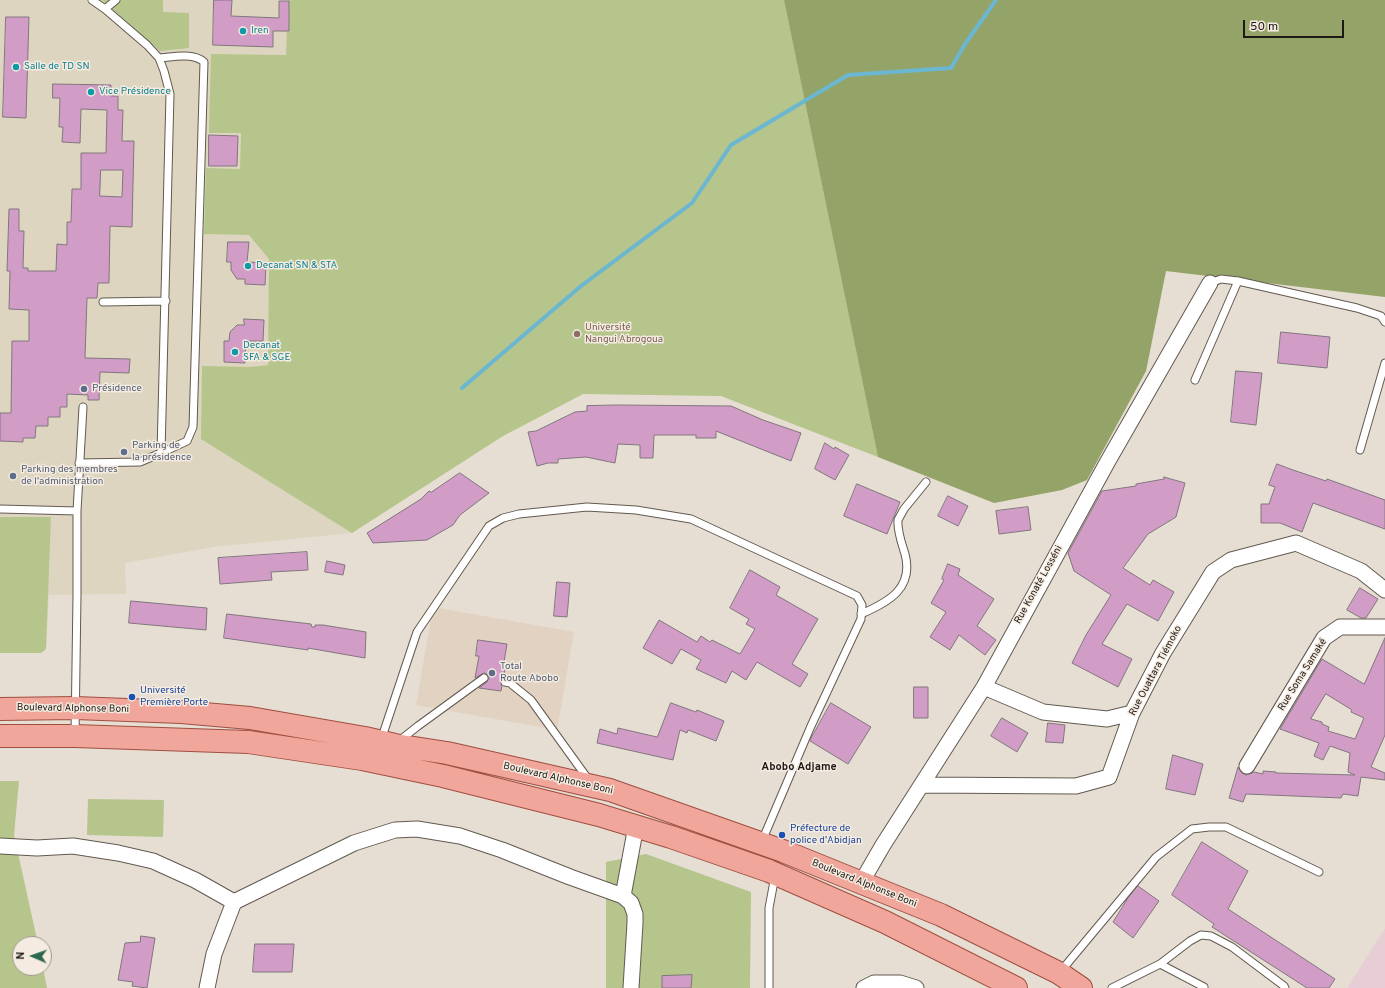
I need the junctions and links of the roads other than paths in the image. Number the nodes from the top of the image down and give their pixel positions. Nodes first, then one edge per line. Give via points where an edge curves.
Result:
1 (92, 0) edge
2 (116, 0) edge
3 (105, 9) junction
4 (159, 58) junction
5 (1238, 281) junction
6 (1210, 283) joint
7 (166, 301) junction
8 (103, 302) dead end
9 (1385, 322) edge
10 (1385, 363) edge
11 (1195, 380) dead end
12 (83, 407) dead end
13 (1360, 450) dead end
14 (161, 453) junction
15 (79, 463) junction
16 (926, 482) dead end
17 (0, 509) edge
18 (76, 511) junction
19 (1385, 590) edge
20 (861, 614) junction
21 (1385, 627) edge
22 (484, 678) dead end
23 (505, 682) dead end
24 (984, 687) junction
25 (75, 708) junction
26 (0, 709) edge
27 (1132, 713) junction
28 (0, 736) edge
29 (75, 736) junction
30 (388, 743) junction
31 (1247, 766) dead end
32 (922, 785) junction
33 (593, 786) junction
34 (636, 826) junction
35 (761, 843) junction
36 (0, 846) edge
37 (1319, 872) dead end
38 (775, 874) junction
39 (861, 882) junction
40 (623, 896) junction
41 (234, 902) junction
42 (1160, 964) junction
43 (1059, 973) junction
44 (1204, 987) dead end
45 (207, 988) edge
46 (631, 988) edge
47 (769, 988) edge
48 (864, 988) edge
49 (916, 988) edge
50 (1016, 988) edge
51 (1081, 988) edge
52 (1112, 988) edge
53 (1285, 988) edge

1 - 3 lane
2 - 3 lane
3 - 4 lane
4 - 7 lane via 170,94
4 - 14 lane via 189,56 200,58 204,62 194,427 187,442
5 - 6 lane via 1221,279
5 - 9 lane via 1357,308 1380,316
5 - 11 lane
6 - 24 street, Rue Konaté Losséni via 1108,461
7 - 8 lane
7 - 14 lane
10 - 13 lane
12 - 15 lane
14 - 15 lane via 140,462
15 - 18 lane
16 - 20 lane via 898,520 906,558 904,584 895,595
17 - 18 lane
18 - 25 lane
19 - 27 street, Rue Ouattara Tiémoko via 1361,571 1296,543 1231,560 1213,572 1163,654
20 - 30 lane via 862,605 857,596 691,519 636,510 587,507 503,518 490,526 417,632
20 - 35 lane via 861,619 811,726
21 - 31 street, Rue Soma Samaké via 1340,627 1324,638
22 - 30 lane via 418,726
23 - 33 lane via 510,683 531,700
24 - 27 street via 1043,712 1107,719
24 - 32 street, Rue Konaté Losséni
25 - 26 main road, Boulevard Alphonse Boni
25 - 29 lane
25 - 30 main road, Boulevard Alphonse Boni via 181,712 250,718
27 - 32 street, Rue Ouattara Tiémoko via 1109,777 1076,786
28 - 29 main road
29 - 34 main road via 248,742 362,759 444,776
30 - 33 main road, Boulevard Alphonse Boni via 447,753
32 - 39 street, Rue Konaté Losséni
33 - 35 main road, Boulevard Alphonse Boni
34 - 38 main road
34 - 40 street
35 - 39 main road, Boulevard Alphonse Boni
36 - 41 street via 73,846 118,852 153,861 195,880
37 - 43 lane via 1226,827 1192,829 1156,857
38 - 47 lane via 769,908
38 - 50 main road via 885,922
39 - 43 main road, Boulevard Alphonse Boni via 941,915
40 - 41 street via 460,836 417,830 395,830 354,843
40 - 46 street via 631,903 635,914
41 - 45 street via 214,954
42 - 44 lane
42 - 52 lane
42 - 53 lane via 1190,941 1201,935 1211,936 1232,947
43 - 51 main road, Boulevard Alphonse Boni
48 - 49 street via 874,983 900,983

